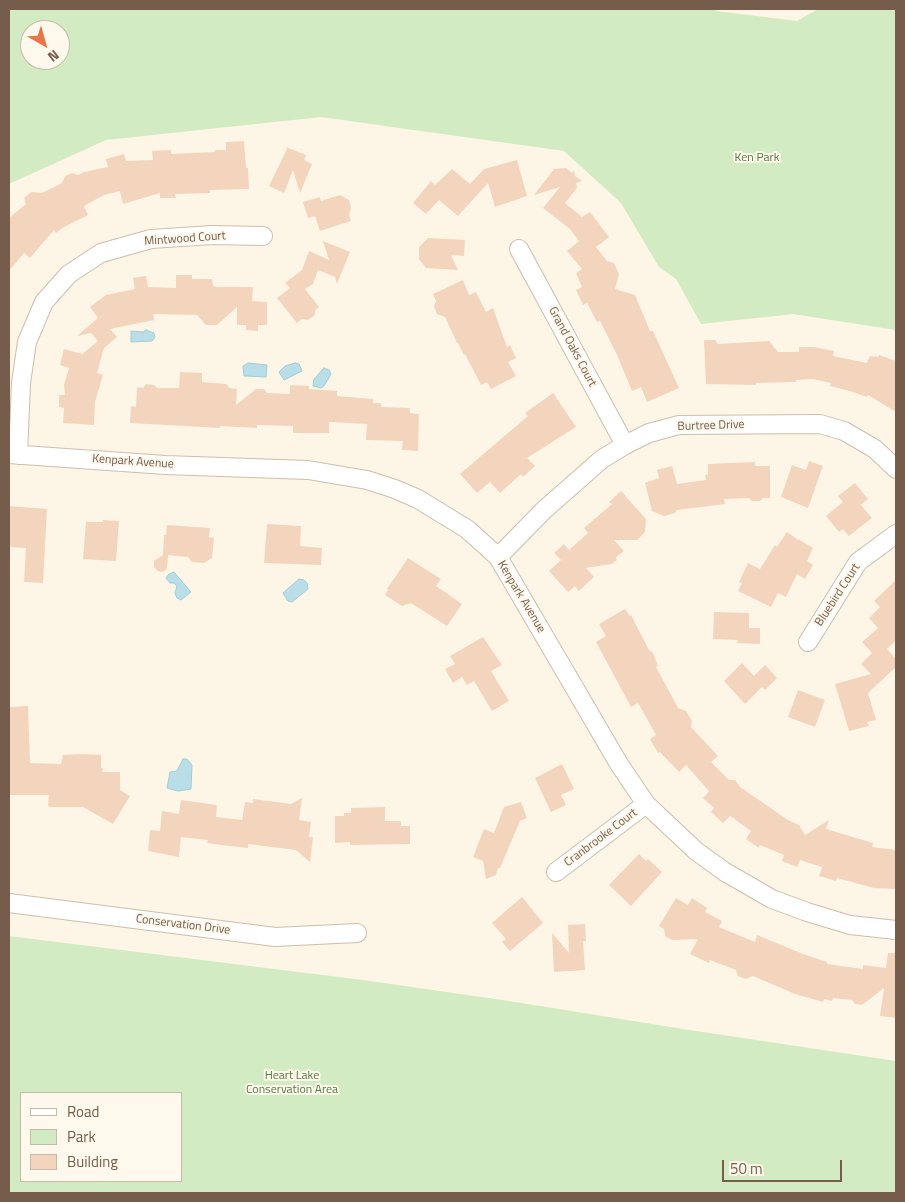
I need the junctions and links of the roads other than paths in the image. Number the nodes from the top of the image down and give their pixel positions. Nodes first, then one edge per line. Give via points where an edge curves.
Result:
1 (263, 236) dead end
2 (519, 249) dead end
3 (625, 445) junction
4 (13, 454) edge
5 (896, 469) edge
6 (896, 534) edge
7 (498, 557) junction
8 (808, 642) dead end
9 (646, 804) junction
10 (556, 872) dead end
11 (9, 903) edge
12 (896, 930) edge
13 (357, 933) dead end

1 - 4 street, Mintwood Court via 151,239 101,253 69,274 44,302 27,342
2 - 3 street, Grand Oaks Court
3 - 5 street, Burtree Drive via 649,433 679,425 820,424 844,431 876,449
3 - 7 street, Burtree Drive via 602,459 544,510
4 - 7 street, Kenpark Avenue via 308,470 367,480 395,489 444,513
6 - 8 street, Bluebird Court via 858,562
7 - 9 street, Kenpark Avenue via 619,764
9 - 10 street, Cranbrooke Court
9 - 12 street, Kenpark Avenue via 724,872 772,899 850,925
11 - 13 street, Conservation Drive via 275,937

